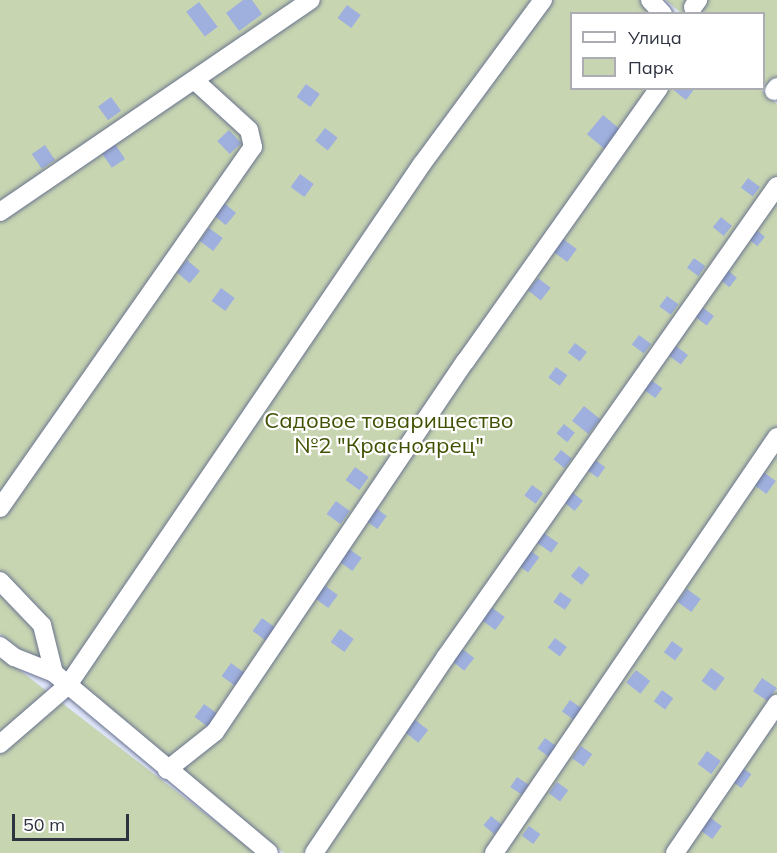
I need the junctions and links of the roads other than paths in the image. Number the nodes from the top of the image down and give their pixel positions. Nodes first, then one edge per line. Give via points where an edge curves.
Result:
1 (311, 0) edge
2 (543, 0) edge
3 (650, 0) edge
4 (661, 12) edge
5 (194, 80) junction
6 (658, 90) edge
7 (777, 186) edge
8 (0, 212) edge
9 (777, 437) edge
10 (0, 508) edge
11 (0, 581) edge
12 (0, 646) edge
13 (54, 673) junction
14 (68, 685) junction
15 (777, 704) edge
16 (0, 744) edge
17 (166, 770) junction
18 (270, 853) edge
19 (314, 853) edge
20 (494, 853) edge
21 (675, 853) edge

1 - 5 lane
2 - 14 lane via 374,232
3 - 4 lane
5 - 8 lane
5 - 10 lane via 249,130 253,147
6 - 17 lane via 465,362 215,732
7 - 19 lane via 452,648
9 - 20 lane
11 - 13 lane via 42,625
12 - 13 lane via 15,657
13 - 14 lane
14 - 16 lane
14 - 17 lane
15 - 21 lane
17 - 18 lane

